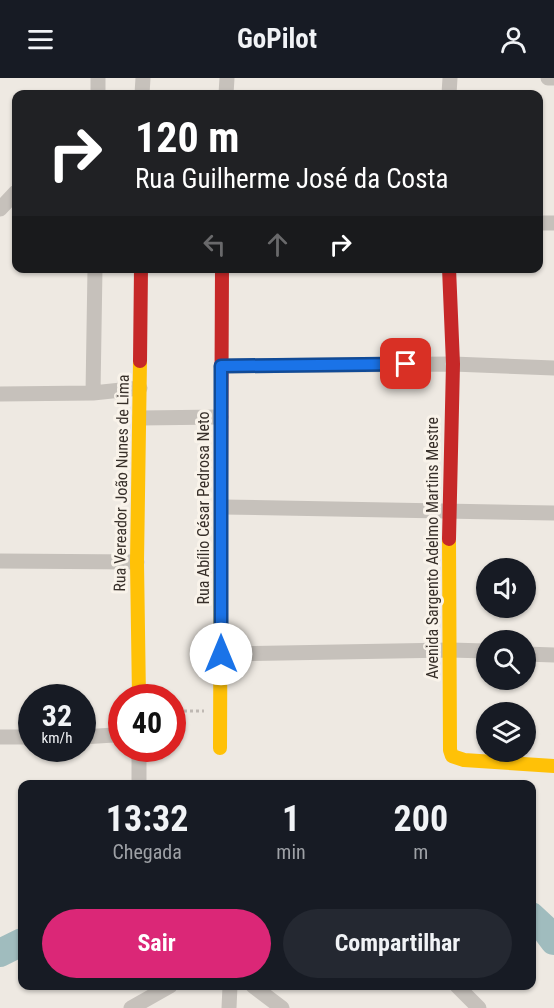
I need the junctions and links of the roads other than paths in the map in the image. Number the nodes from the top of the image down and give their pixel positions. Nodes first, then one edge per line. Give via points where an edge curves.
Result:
1 (548, 78) edge
2 (554, 78) edge
3 (12, 196) edge
4 (0, 209) edge
5 (95, 273) edge
6 (141, 273) edge
7 (222, 273) edge
8 (449, 273) edge
9 (453, 364) junction
10 (221, 366) junction
11 (554, 368) edge
12 (140, 388) junction
13 (93, 393) junction
14 (0, 394) edge
15 (221, 417) junction
16 (140, 418) junction
17 (222, 507) junction
18 (448, 511) junction
19 (554, 513) edge
20 (0, 561) edge
21 (137, 562) junction
22 (450, 650) junction
23 (476, 651) edge
24 (221, 654) junction
25 (536, 654) edge
26 (554, 655) edge
27 (140, 684) edge
28 (0, 737) edge
29 (18, 737) edge
30 (220, 748) dead end
31 (139, 762) edge
32 (554, 766) edge
33 (139, 780) edge
34 (163, 990) edge
35 (230, 990) edge
36 (258, 990) edge
37 (461, 990) edge
38 (135, 1007) edge
39 (229, 1008) edge
40 (282, 1008) edge
41 (479, 1008) edge

1 - 2 street
3 - 4 street
5 - 13 street
6 - 12 street, Rua Vereador João Nunes de Lima
7 - 10 street, Rua Abílio César Pedrosa Neto
8 - 9 street, Avenida Sargento Adelmo Martins Mestre
9 - 10 street
9 - 11 street
9 - 18 street, Avenida Sargento Adelmo Martins Mestre
10 - 15 street, Rua Abílio César Pedrosa Neto
12 - 13 street
12 - 16 street, Rua Vereador João Nunes de Lima
13 - 14 street
15 - 16 street
15 - 17 street, Rua Abílio César Pedrosa Neto
16 - 21 street, Rua Vereador João Nunes de Lima
17 - 18 street
17 - 24 street, Rua Abílio César Pedrosa Neto
18 - 19 street
18 - 22 street, Avenida Sargento Adelmo Martins Mestre
20 - 21 street
21 - 27 street, Rua Vereador João Nunes de Lima
22 - 23 street
22 - 24 street
22 - 32 street, Avenida Sargento Adelmo Martins Mestre via 448,745 452,756
24 - 30 street, Rua Abílio César Pedrosa Neto
25 - 26 street
28 - 29 street
31 - 33 street
34 - 38 street
35 - 39 street
36 - 40 street
37 - 41 street

